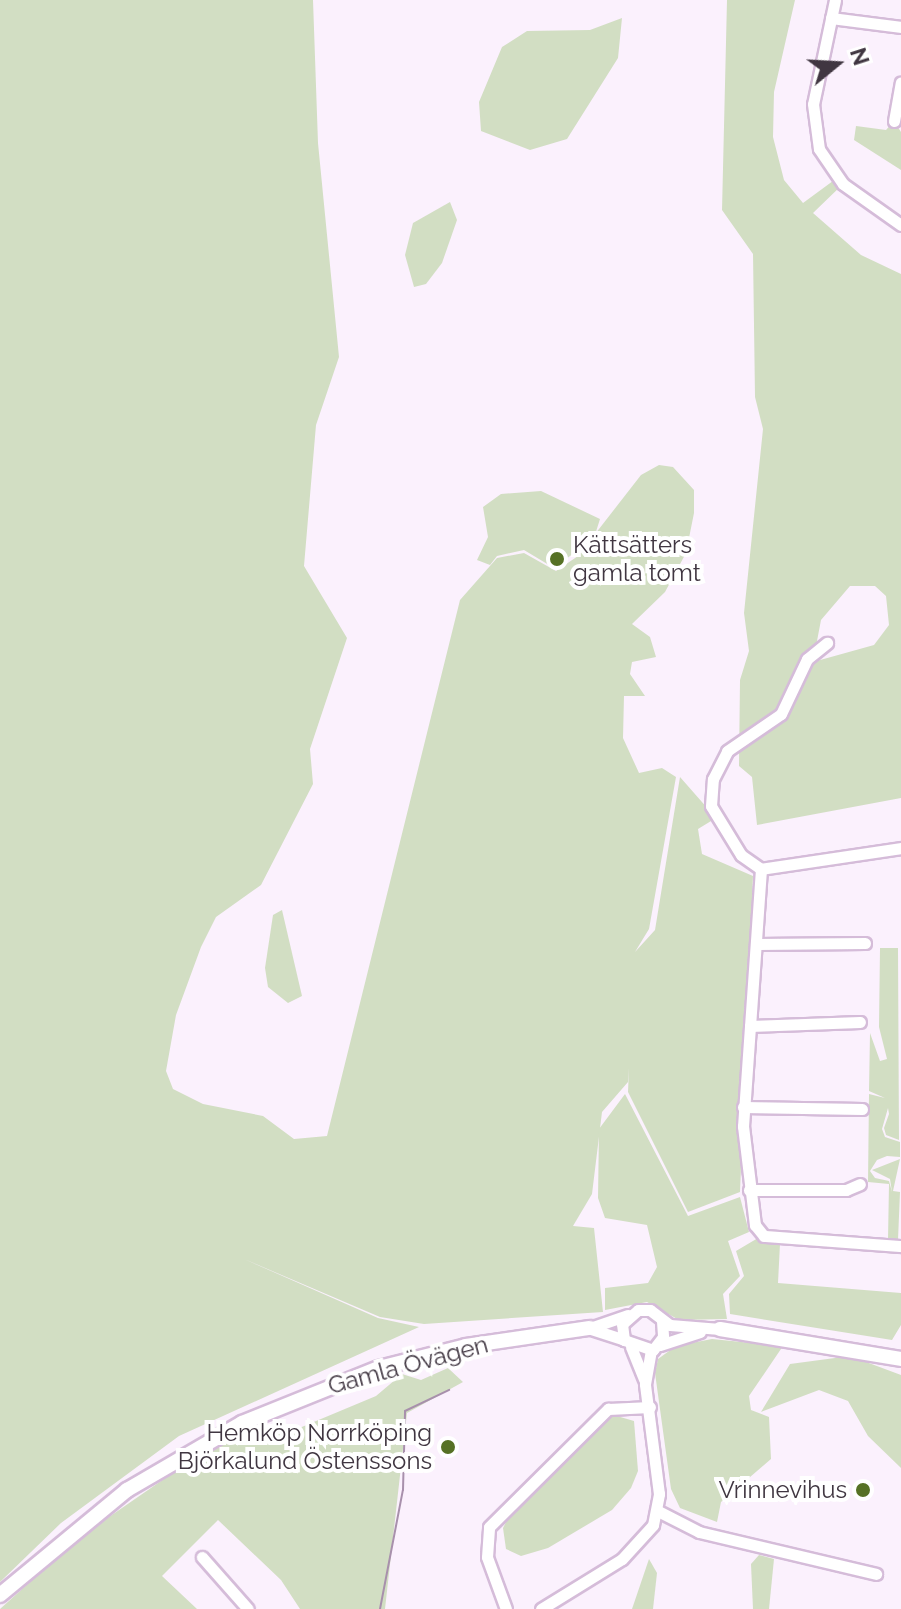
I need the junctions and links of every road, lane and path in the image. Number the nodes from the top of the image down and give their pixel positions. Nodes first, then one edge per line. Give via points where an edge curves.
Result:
1 (835, 0) edge
2 (831, 18) junction
3 (901, 27) edge
4 (901, 83) edge
5 (894, 121) dead end
6 (901, 225) edge
7 (827, 643) dead end
8 (901, 848) edge
9 (761, 869) junction
10 (865, 943) dead end
11 (757, 944) junction
12 (860, 1022) dead end
13 (750, 1026) junction
14 (743, 1107) junction
15 (862, 1109) dead end
16 (860, 1184) dead end
17 (749, 1190) junction
18 (901, 1246) edge
19 (628, 1315) junction
20 (662, 1321) junction
21 (590, 1328) junction
22 (720, 1329) junction
23 (627, 1344) junction
24 (654, 1348) junction
25 (901, 1359) edge
26 (645, 1384) junction
27 (650, 1407) junction
28 (658, 1511) junction
29 (653, 1525) junction
30 (687, 1528) junction
31 (202, 1557) dead end
32 (876, 1574) dead end
33 (0, 1595) edge
34 (248, 1609) edge
35 (506, 1609) edge
36 (541, 1609) edge

1 - 2 street
2 - 3 street
2 - 6 street via 813,104 819,149 843,184
4 - 5 street
7 - 9 street via 807,659 781,714 727,751 711,789 721,823 741,855
8 - 9 street
9 - 11 street
10 - 11 street
11 - 13 street
12 - 13 street
13 - 14 street
14 - 15 street
14 - 17 street
16 - 17 street via 846,1190
17 - 18 street via 764,1236
19 - 20 street, Gamla Övägen via 650,1310
19 - 21 street, Gamla Övägen
19 - 23 street
20 - 22 street, Gamla Övägen
20 - 24 street
21 - 23 street, Gamla Övägen
21 - 33 main road, Gamla Övägen via 379,1368 242,1423 127,1490
22 - 24 street, Gamla Övägen
22 - 25 main road, Gamla Övägen
23 - 24 street, Gamla Övägen
23 - 26 street
24 - 26 street
26 - 27 street
27 - 28 street
27 - 35 street via 608,1409 489,1527 487,1557
28 - 29 street
28 - 30 street
29 - 30 street
29 - 36 street via 622,1559
30 - 32 street
31 - 34 street

